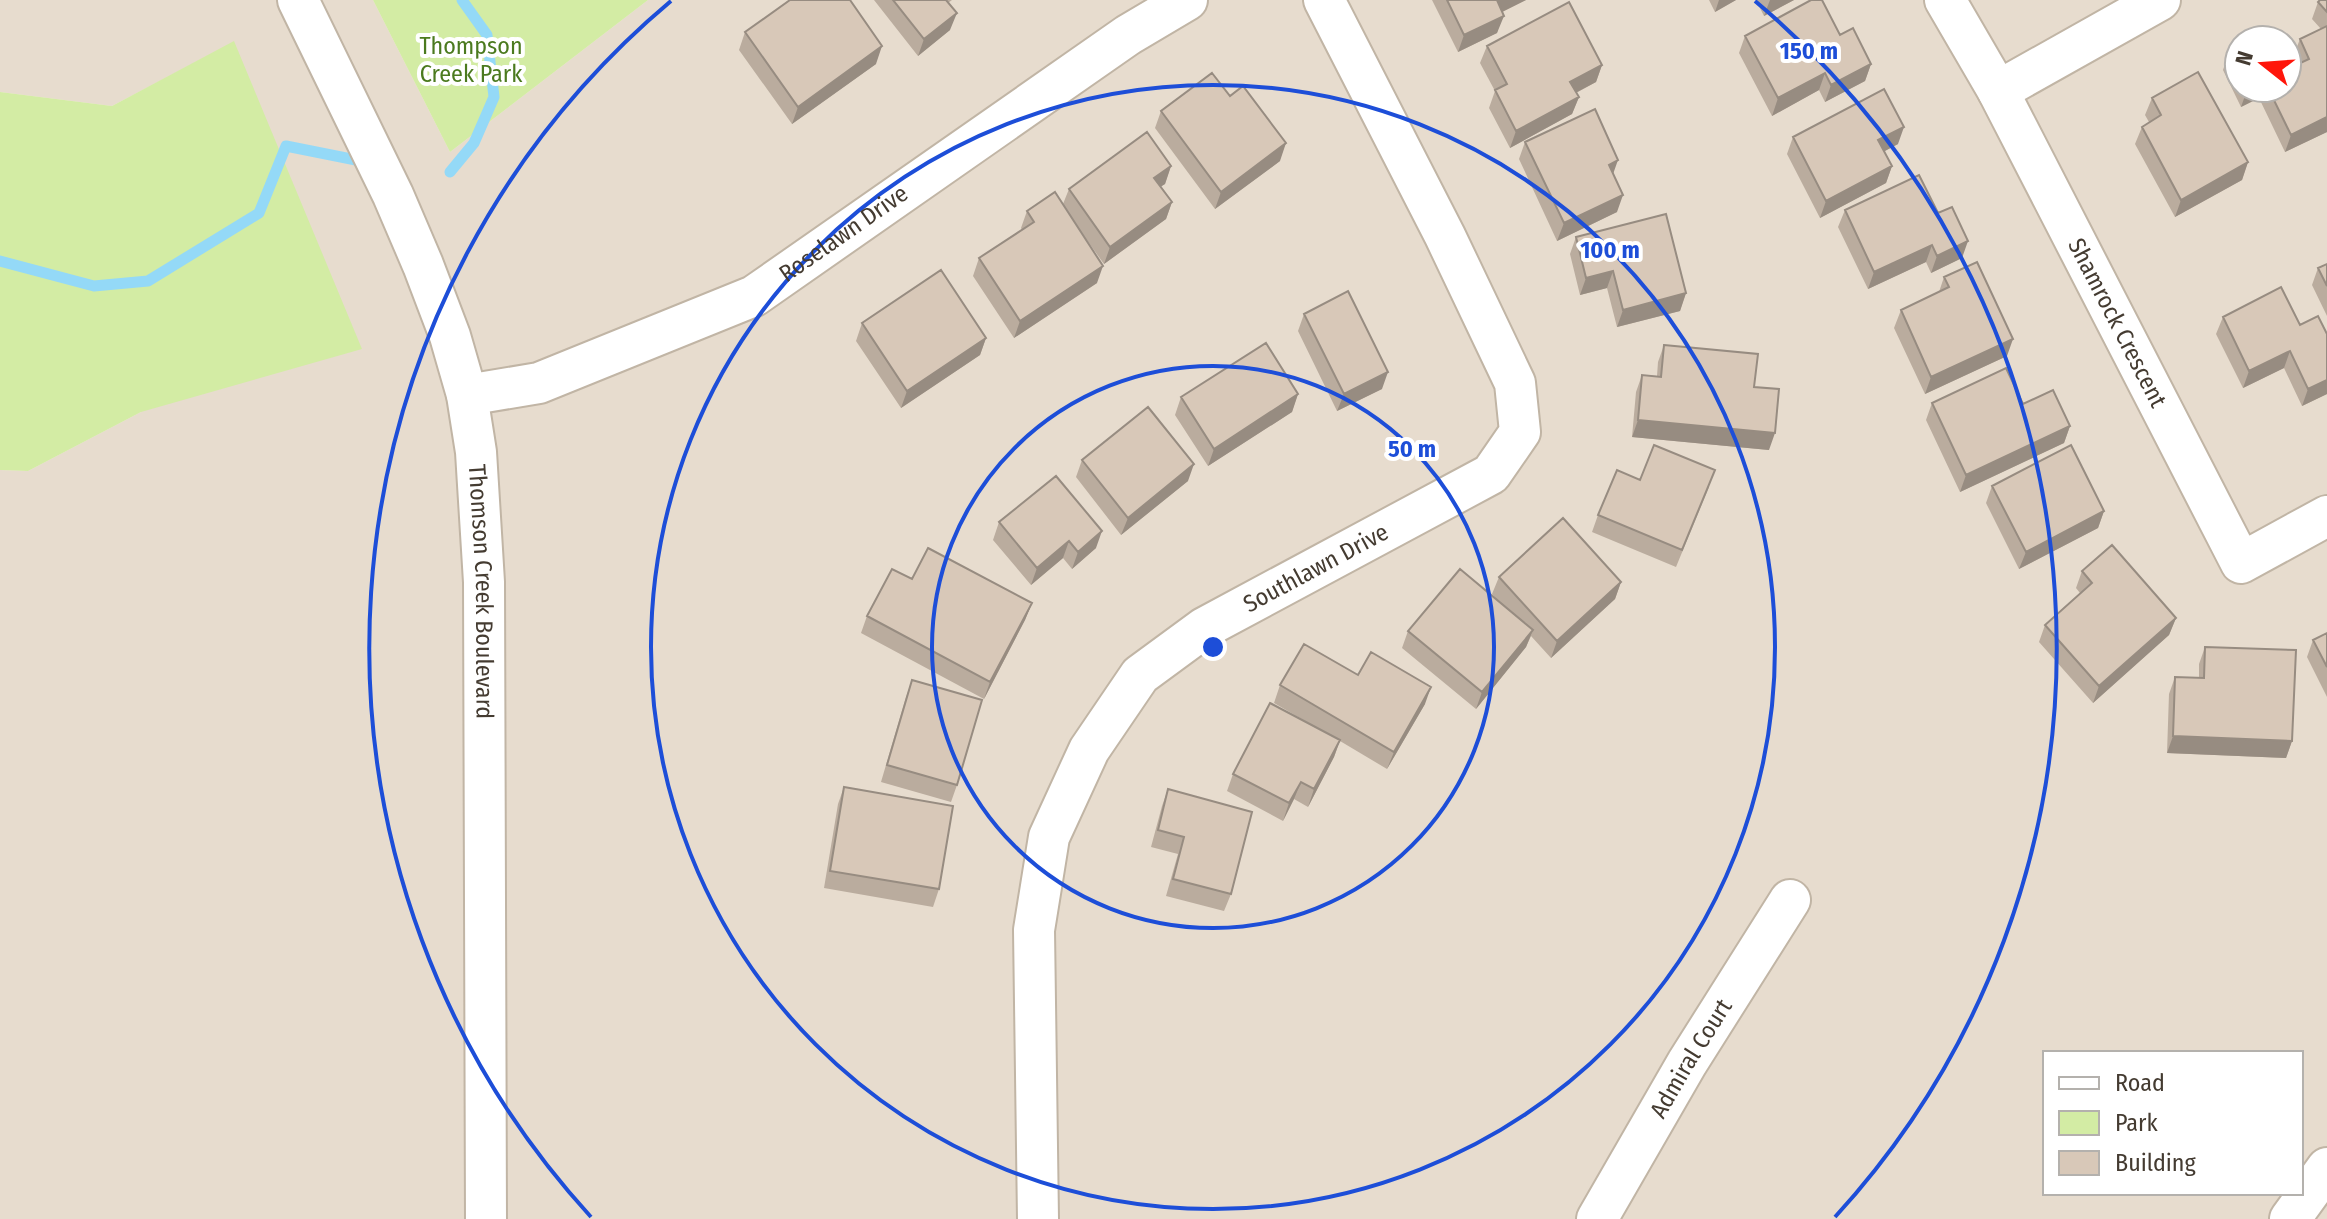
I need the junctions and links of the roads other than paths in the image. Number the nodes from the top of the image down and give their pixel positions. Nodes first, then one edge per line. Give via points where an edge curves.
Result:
1 (298, 0) edge
2 (1187, 0) edge
3 (1324, 0) edge
4 (1945, 0) edge
5 (2160, 0) edge
6 (1998, 91) junction
7 (467, 395) junction
8 (2327, 516) edge
9 (1790, 900) dead end
10 (2327, 1168) edge
11 (486, 1219) edge
12 (1038, 1219) edge
13 (1597, 1219) edge
14 (2290, 1219) edge

1 - 7 street, Thomson Creek Boulevard via 393,195 450,336
2 - 7 street, Roselawn Drive via 1128,35 754,296 539,383
3 - 12 street, Southlawn Drive via 1515,383 1520,432 1491,474 1204,628 1140,675 1089,750 1049,837 1034,930
4 - 6 street, Shamrock Crescent
5 - 6 street
6 - 8 street, Shamrock Crescent via 2241,563
7 - 11 street, Thomson Creek Boulevard via 484,582
9 - 13 street, Admiral Court
10 - 14 street

